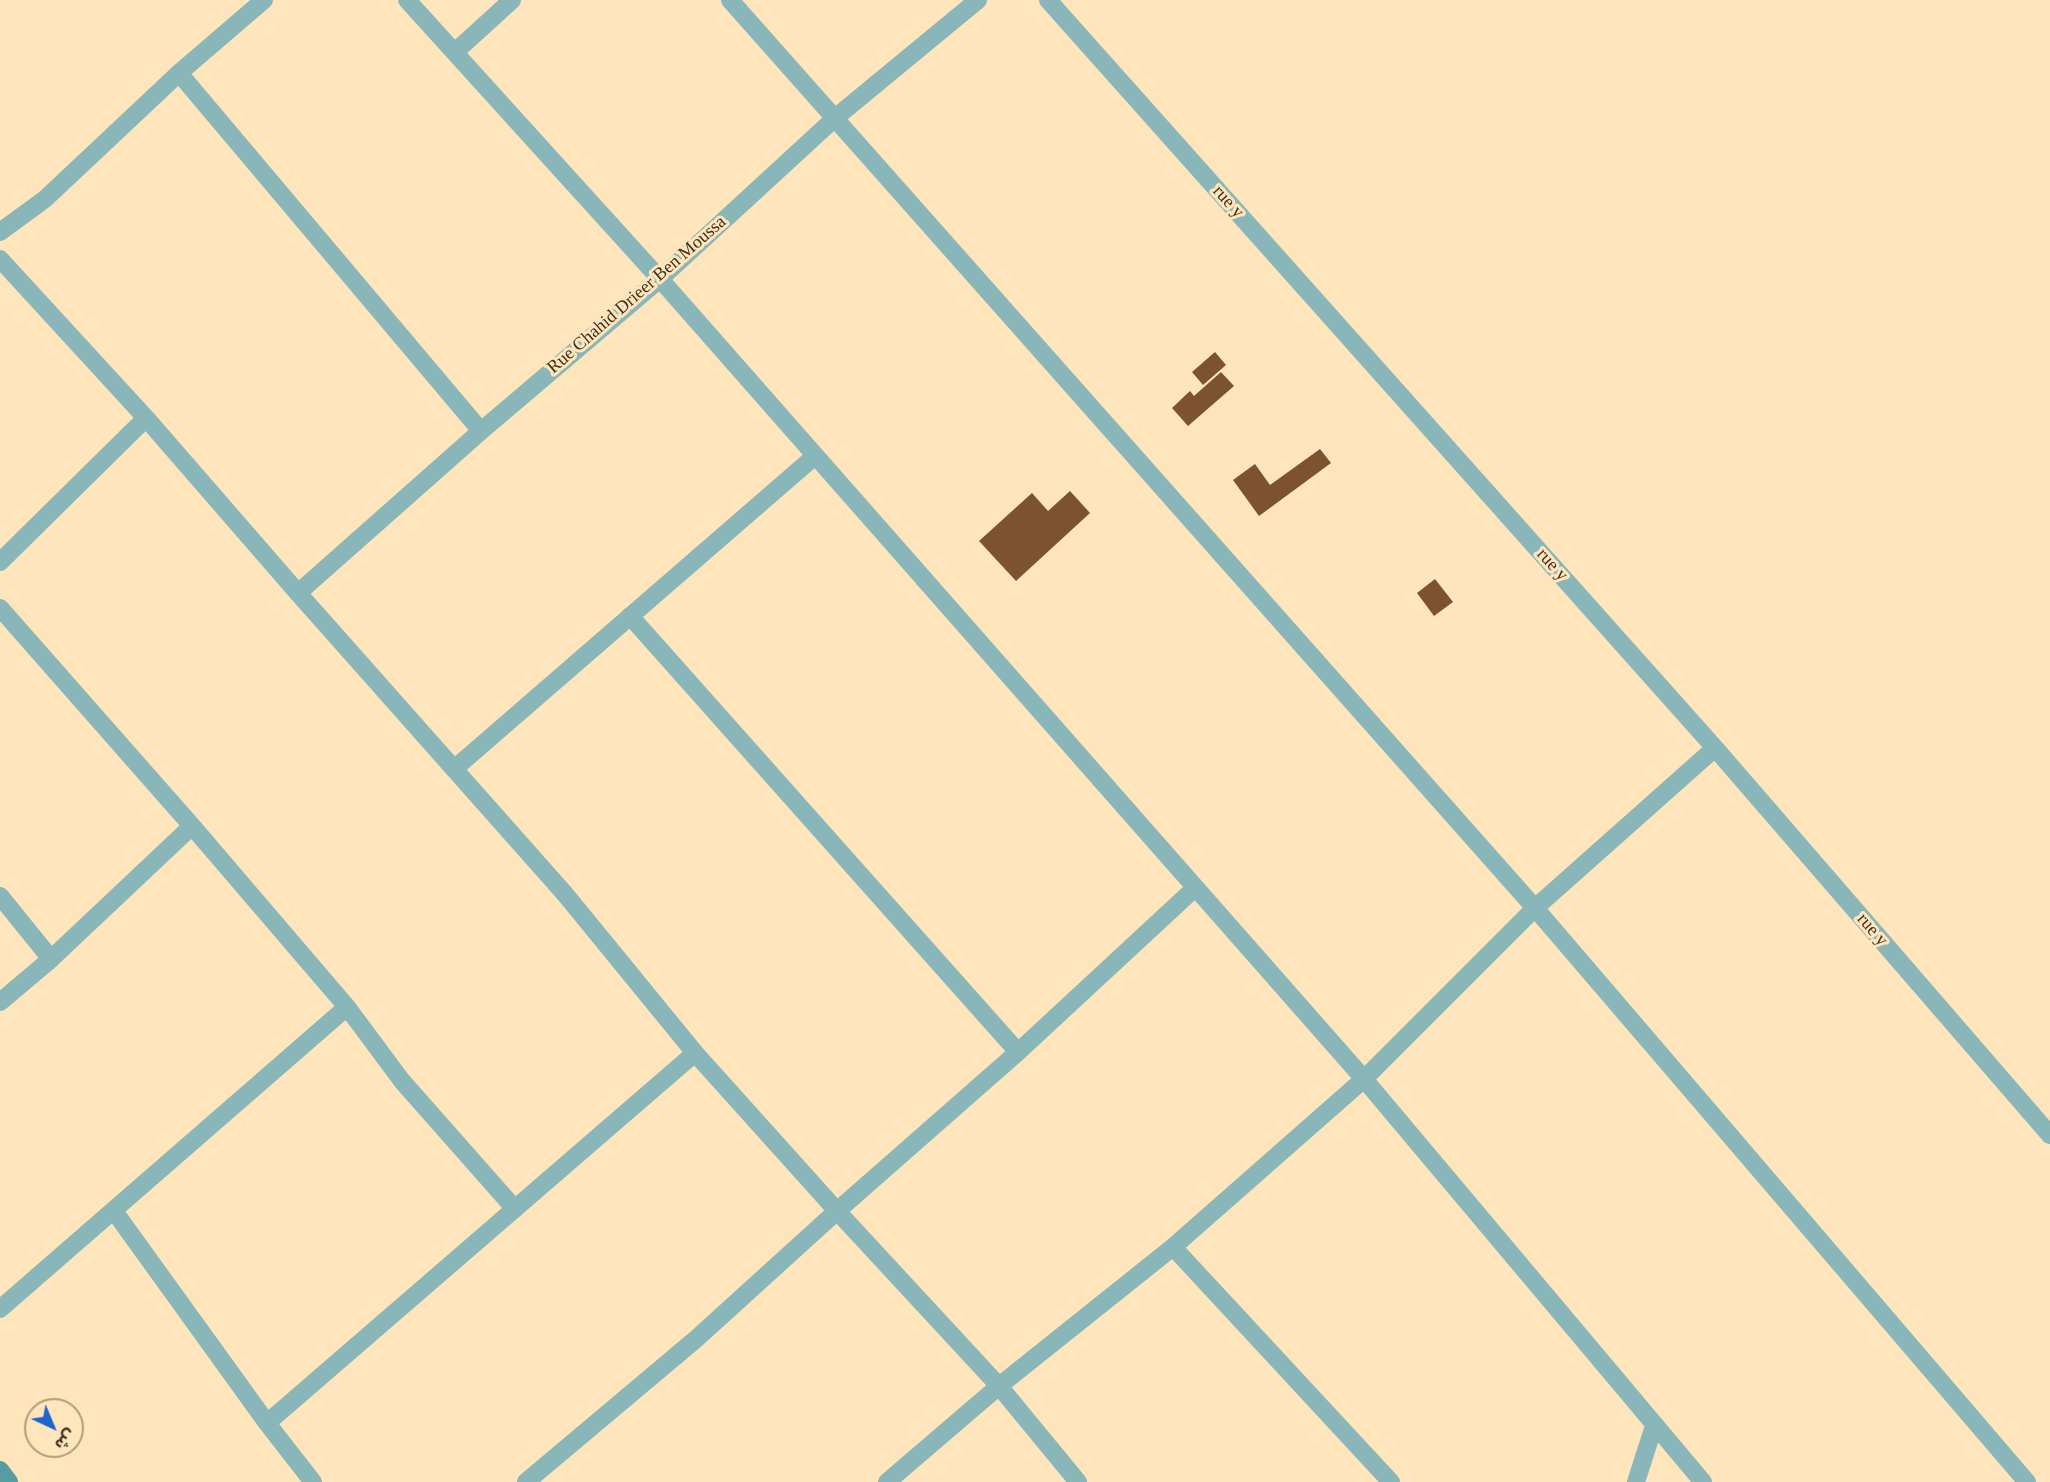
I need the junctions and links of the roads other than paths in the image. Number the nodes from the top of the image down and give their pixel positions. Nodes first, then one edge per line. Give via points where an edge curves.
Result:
1 (264, 0) edge
2 (407, 0) edge
3 (512, 0) edge
4 (730, 0) edge
5 (978, 0) edge
6 (1048, 0) edge
7 (455, 51) junction
8 (179, 73) junction
9 (835, 118) junction
10 (0, 232) edge
11 (0, 259) edge
12 (660, 279) junction
13 (146, 418) junction
14 (481, 431) junction
15 (815, 456) junction
16 (0, 562) edge
17 (298, 593) junction
18 (0, 608) edge
19 (630, 616) junction
20 (1715, 748) junction
21 (454, 769) junction
22 (192, 826) junction
23 (1195, 888) junction
24 (0, 896) edge
25 (1535, 908) junction
26 (51, 959) junction
27 (0, 1002) edge
28 (347, 1007) junction
29 (1018, 1052) junction
30 (696, 1053) junction
31 (1364, 1079) junction
32 (2050, 1135) edge
33 (514, 1209) junction
34 (114, 1211) junction
35 (837, 1211) junction
36 (1173, 1247) junction
37 (0, 1309) edge
38 (999, 1386) junction
39 (267, 1423) junction
40 (1654, 1426) junction
41 (0, 1470) edge
42 (9, 1482) edge
43 (313, 1482) edge
44 (526, 1482) edge
45 (887, 1482) edge
46 (1078, 1482) edge
47 (1391, 1482) edge
48 (1636, 1482) edge
49 (1703, 1482) edge
50 (2027, 1482) edge

1 - 8 street
2 - 7 street
3 - 7 street
4 - 9 street
5 - 9 street, Rue Chahid Drieer Ben Moussa
6 - 20 street, rue y
7 - 12 street
8 - 10 street via 45,199
8 - 14 street
9 - 12 street, Rue Chahid Drieer Ben Moussa
9 - 25 street
11 - 13 street
12 - 14 street, Rue Chahid Drieer Ben Moussa
12 - 15 street
13 - 16 street
13 - 17 street
14 - 17 street, Rue Chahid Drieer Ben Moussa
15 - 19 street
15 - 23 street
17 - 21 street
18 - 22 street
19 - 21 street
19 - 29 street
20 - 25 street
20 - 32 street, rue y
21 - 30 street via 566,894
22 - 26 street
22 - 28 street
23 - 29 street
23 - 31 street
24 - 26 street
25 - 31 street
25 - 50 street
26 - 27 street
28 - 33 street via 402,1081
28 - 34 street
29 - 35 street
30 - 33 street
30 - 35 street
31 - 36 street
31 - 40 street
33 - 39 street
34 - 37 street
34 - 39 street
35 - 38 street
35 - 44 street via 696,1339
36 - 38 street
36 - 47 street
38 - 45 street
38 - 46 street
39 - 43 street
40 - 48 street
40 - 49 street
41 - 42 street

